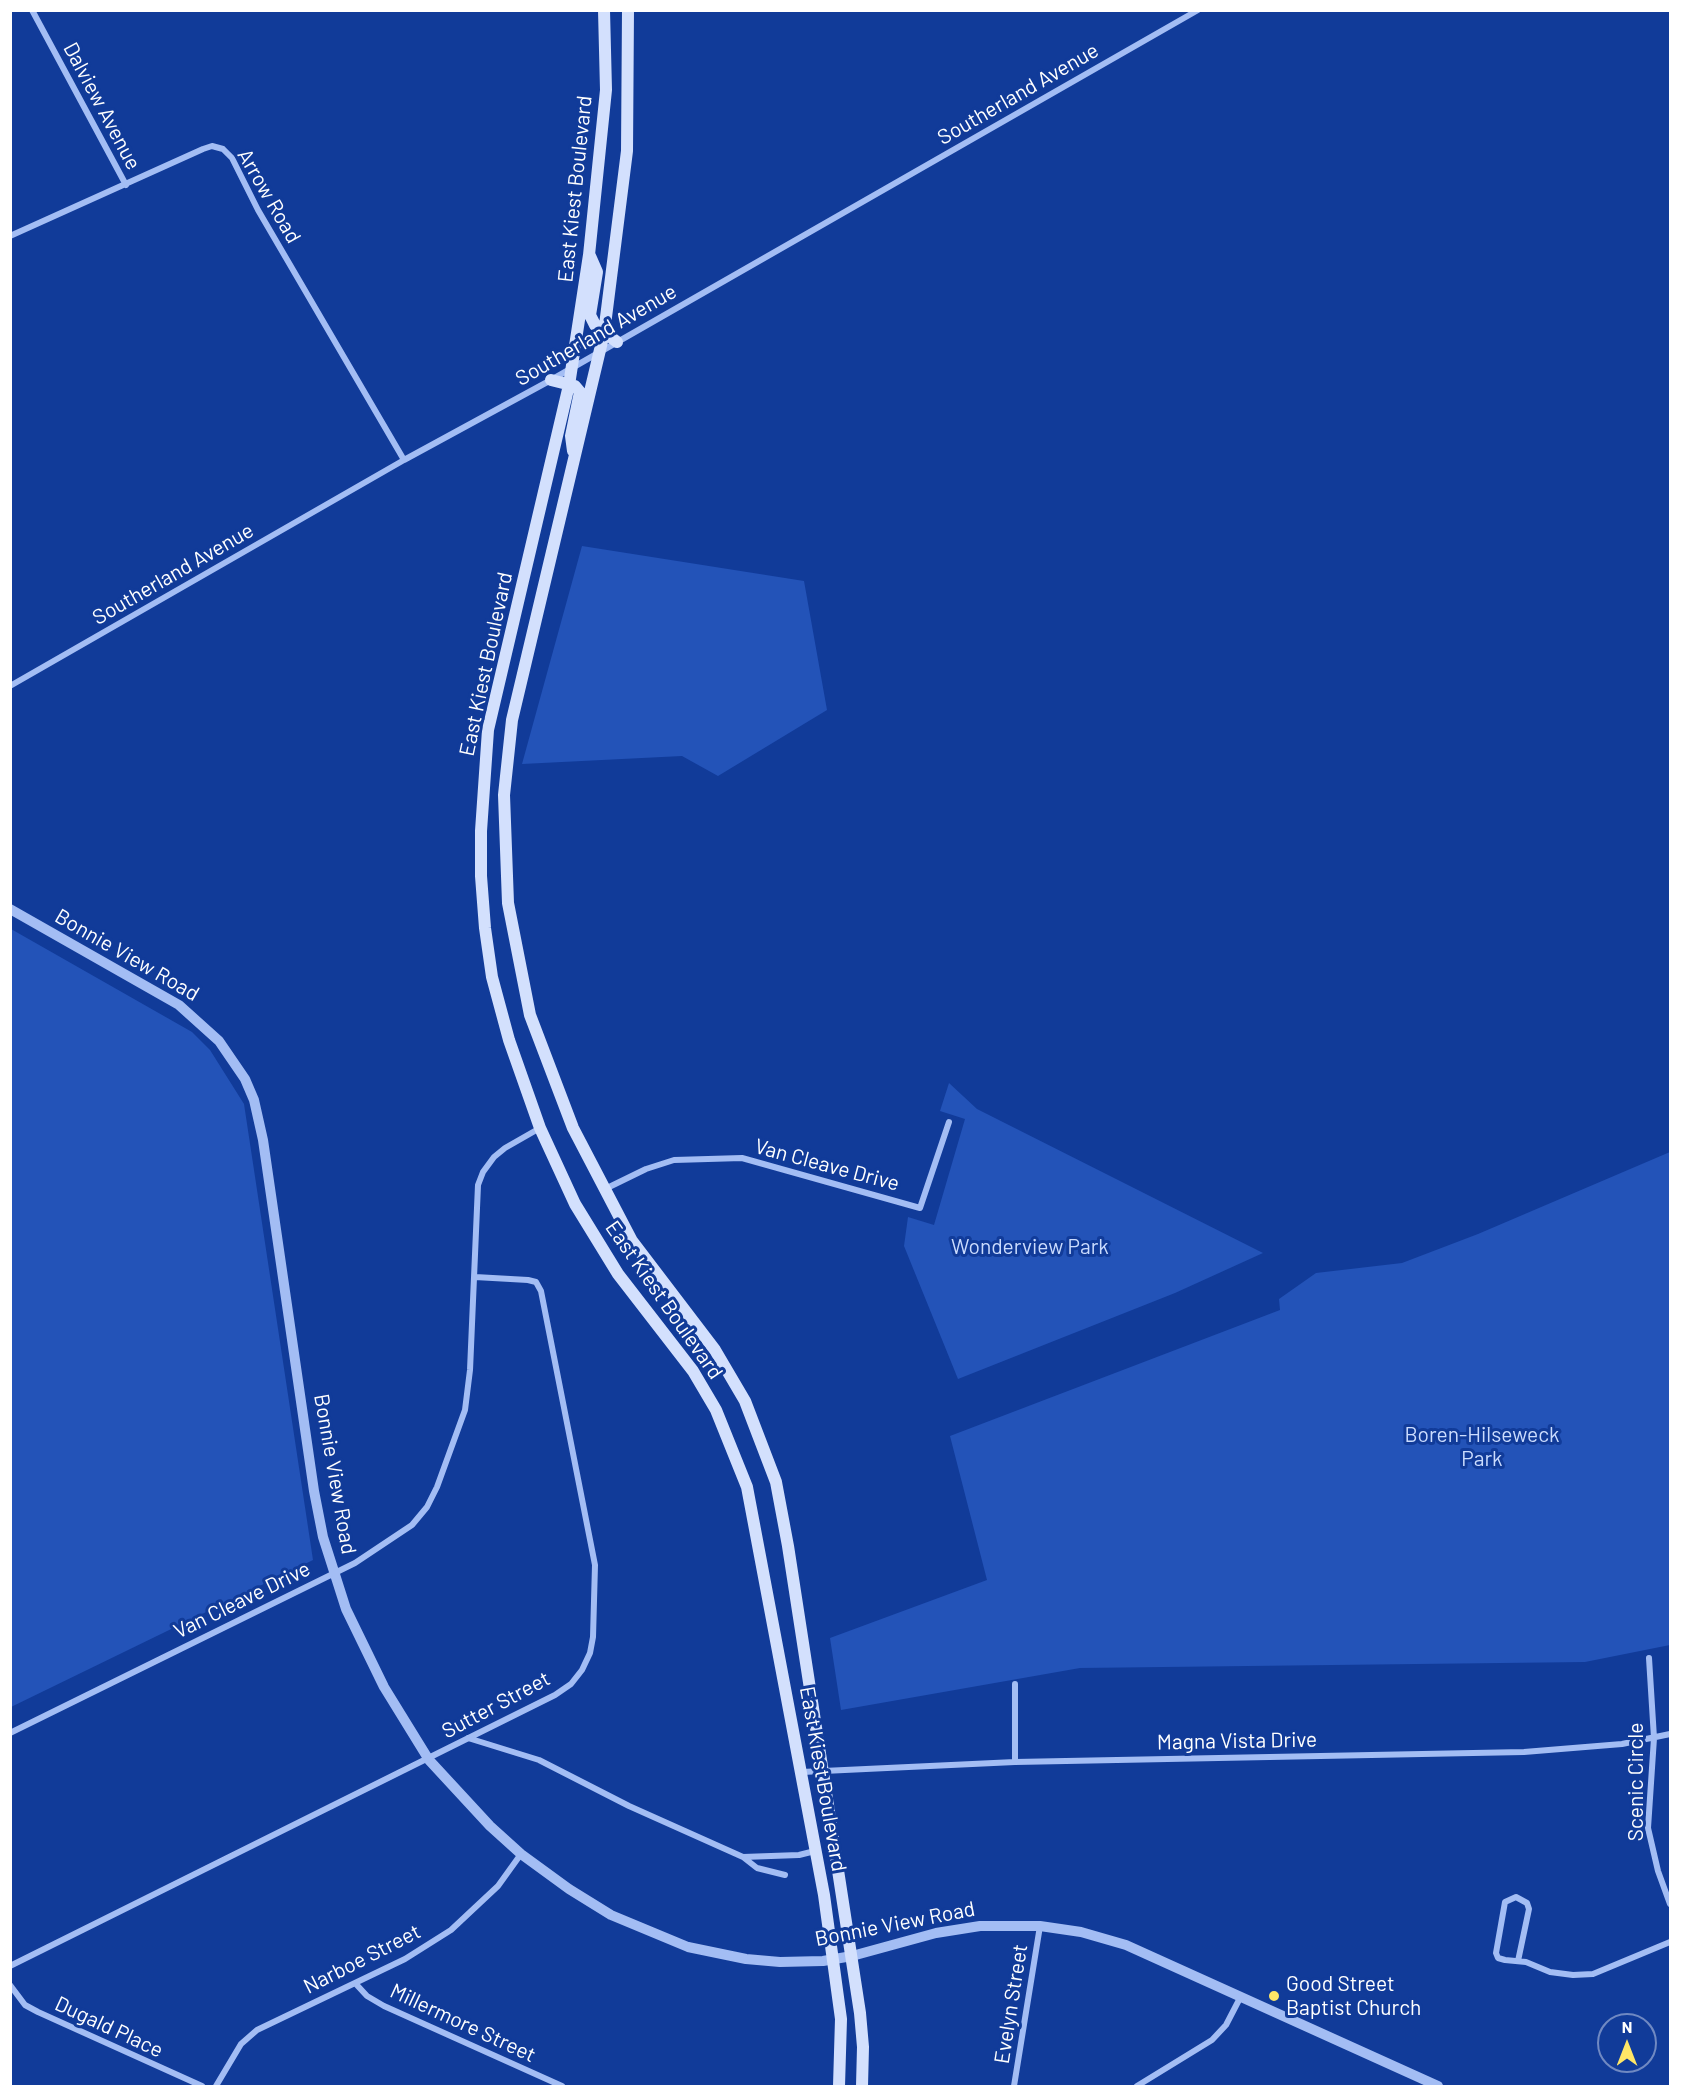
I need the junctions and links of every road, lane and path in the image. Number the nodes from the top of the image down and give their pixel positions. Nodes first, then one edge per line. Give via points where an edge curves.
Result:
1 (32, 10) edge
2 (604, 10) edge
3 (628, 10) edge
4 (1198, 10) edge
5 (126, 185) junction
6 (10, 236) edge
7 (590, 255) junction
8 (604, 333) junction
9 (617, 342) junction
10 (600, 352) junction
11 (572, 368) junction
12 (551, 380) junction
13 (569, 385) junction
14 (404, 460) junction
15 (574, 461) junction
16 (10, 686) edge
17 (483, 794) junction
18 (504, 795) junction
19 (10, 909) edge
20 (948, 1122) dead end
21 (540, 1128) junction
22 (604, 1189) junction
23 (475, 1277) junction
24 (333, 1574) junction
25 (1649, 1658) dead end
26 (1015, 1684) dead end
27 (10, 1733) edge
28 (1671, 1734) edge
29 (467, 1738) junction
30 (1654, 1738) junction
31 (429, 1760) junction
32 (1015, 1762) junction
33 (822, 1771) junction
34 (802, 1772) junction
35 (816, 1851) junction
36 (521, 1854) junction
37 (743, 1857) junction
38 (785, 1875) dead end
39 (1671, 1904) edge
40 (1040, 1926) junction
41 (1671, 1942) edge
42 (852, 1956) junction
43 (833, 1959) junction
44 (1518, 1961) junction
45 (10, 1966) edge
46 (355, 1983) junction
47 (10, 1985) edge
48 (1240, 1998) junction
49 (202, 2086) edge
50 (216, 2086) edge
51 (562, 2086) edge
52 (839, 2086) edge
53 (862, 2086) edge
54 (1014, 2086) edge
55 (1137, 2086) edge
56 (1438, 2086) edge

1 - 5 street, Dalview Avenue
2 - 7 main road, East Kiest Boulevard via 606,90
3 - 8 main road, East Kiest Boulevard via 627,151
4 - 9 street, Southerland Avenue
5 - 6 street, Arrow Road
5 - 14 street, Arrow Road via 203,149 223,149 232,158 272,236
7 - 8 main road via 597,272 590,315
7 - 11 main road, East Kiest Boulevard
8 - 9 main road
8 - 10 main road, East Kiest Boulevard
9 - 10 street, Southerland Avenue
10 - 11 street, Southerland Avenue
10 - 15 main road, East Kiest Boulevard
11 - 12 street, Southerland Avenue
11 - 13 main road, East Kiest Boulevard
12 - 13 main road
12 - 14 street, Southerland Avenue
13 - 15 main road via 580,392 571,436
13 - 17 main road, East Kiest Boulevard via 488,730
14 - 16 street, Southerland Avenue
15 - 18 main road, East Kiest Boulevard via 523,667 512,720
17 - 18 main road
17 - 21 main road, East Kiest Boulevard via 481,876 492,977
18 - 22 main road, East Kiest Boulevard via 508,903 530,1015 573,1128
19 - 24 street, Bonnie View Road via 179,1005 219,1041 245,1079 263,1140 314,1491
20 - 22 street, Van Cleave Drive via 920,1208 742,1158 674,1160
21 - 23 street, Van Cleave Drive via 505,1148 483,1172 478,1185
21 - 34 main road, East Kiest Boulevard via 575,1204 618,1274 693,1371 731,1444 747,1487
22 - 33 main road, East Kiest Boulevard via 632,1240 715,1350 759,1431 776,1482 788,1546
23 - 24 street, Van Cleave Drive via 465,1410 428,1507 412,1525
23 - 29 street, Sutter Street via 528,1280 536,1282 541,1291 595,1584 591,1653 571,1684
24 - 27 street, Van Cleave Drive
24 - 31 street, Bonnie View Road via 363,1646
25 - 30 street, Scenic Circle
26 - 32 street
28 - 30 street, Magna Vista Drive
29 - 31 street, Sutter Street
29 - 37 street via 539,1760
30 - 32 street, Magna Vista Drive via 1524,1752
30 - 39 street, Scenic Circle via 1648,1828
31 - 36 street, Bonnie View Road
31 - 45 street, Sutter Street
32 - 33 street, Magna Vista Drive
33 - 34 street, Magna Vista Drive
33 - 42 main road, East Kiest Boulevard
34 - 35 main road, East Kiest Boulevard
35 - 37 street
35 - 43 main road, East Kiest Boulevard
36 - 43 street, Bonnie View Road via 611,1915 688,1947 711,1954 780,1962
36 - 46 street, Narboe Street via 498,1886 451,1930 405,1959
37 - 38 street via 757,1868
40 - 42 street, Bonnie View Road via 954,1930
40 - 48 street, Bonnie View Road via 1126,1945
40 - 54 street, Evelyn Street
41 - 44 street via 1593,1974 1550,1972
42 - 43 street, Bonnie View Road
42 - 53 main road, East Kiest Boulevard via 863,2048
43 - 52 main road, East Kiest Boulevard via 841,2019
44 - 44 street via 1528,1909 1527,1903 1516,1897 1505,1902 1496,1953 1498,1958
46 - 50 street, Narboe Street via 257,2030 241,2044
46 - 51 street, Millermore Street via 384,2006
47 - 49 street, Dugald Place via 25,2005 38,2012
48 - 55 street via 1226,2025 1212,2040
48 - 56 street, Bonnie View Road

